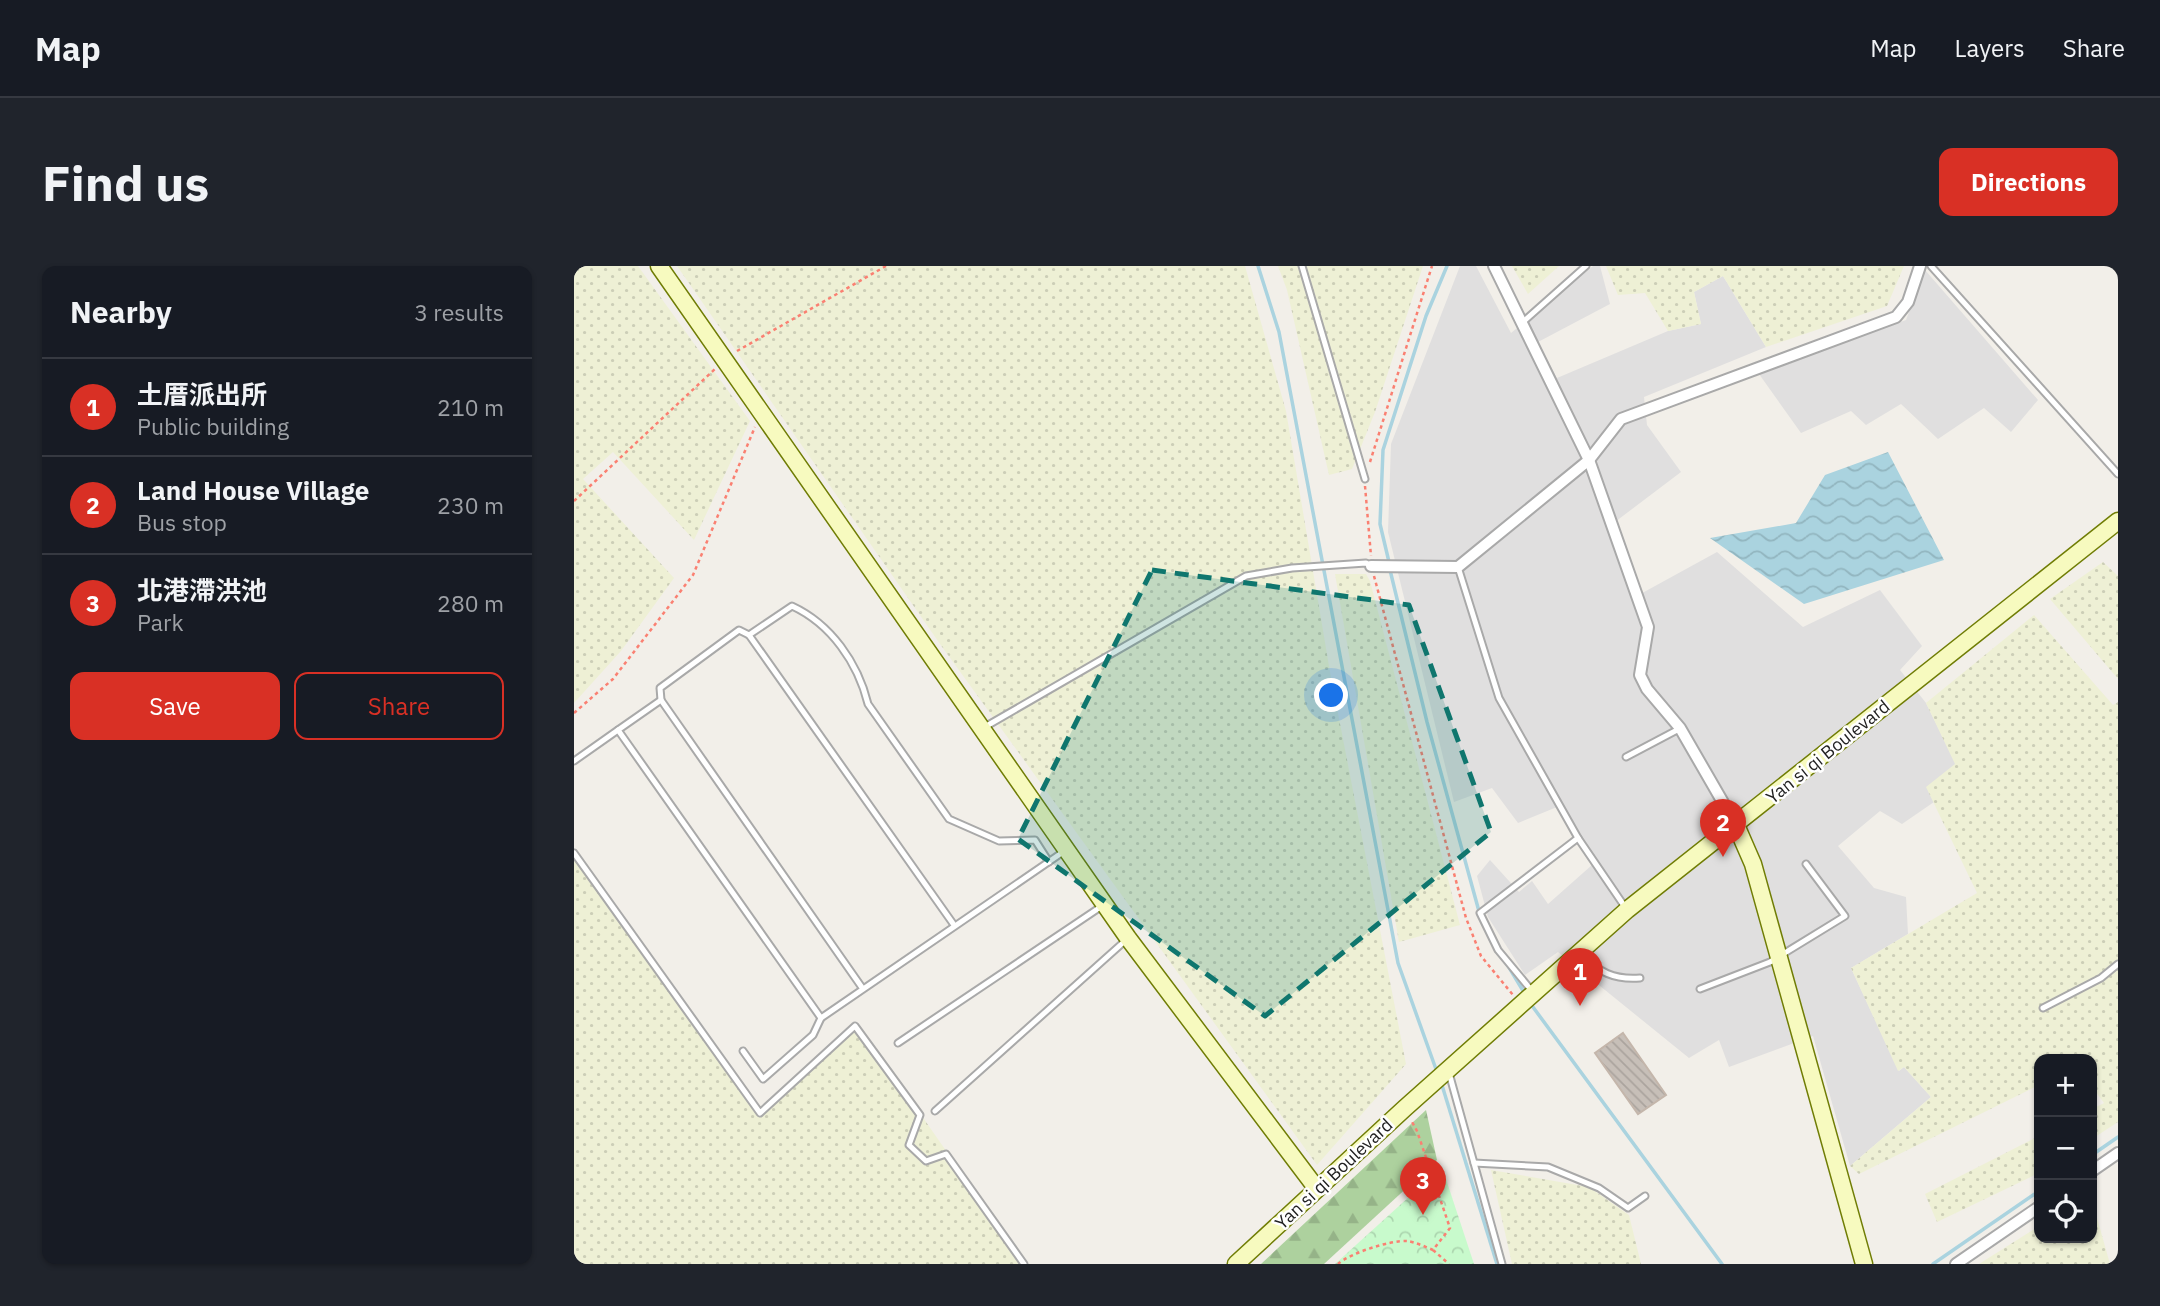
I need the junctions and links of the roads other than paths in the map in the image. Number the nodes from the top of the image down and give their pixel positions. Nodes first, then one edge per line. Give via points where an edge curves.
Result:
1 (659, 266) edge
2 (1301, 266) edge
3 (1494, 266) edge
4 (1586, 266) edge
5 (1920, 266) edge
6 (1931, 266) edge
7 (1521, 324) junction
8 (1589, 460) junction
9 (2118, 474) edge
10 (1364, 479) road end
11 (2118, 521) edge
12 (1371, 566) joint
13 (1458, 567) junction
14 (749, 635) junction
15 (661, 701) junction
16 (982, 728) junction
17 (1680, 728) junction
18 (618, 730) junction
19 (1626, 757) dead end
20 (574, 761) edge
21 (1736, 825) junction
22 (1578, 838) junction
23 (1067, 850) junction
24 (574, 853) edge
25 (1049, 862) junction
26 (1806, 864) dead end
27 (1105, 905) junction
28 (1627, 910) junction
29 (954, 925) junction
30 (1128, 938) junction
31 (1577, 952) junction
32 (1779, 956) junction
33 (2118, 964) edge
34 (1640, 978) dead end
35 (863, 989) junction
36 (1700, 989) dead end
37 (1534, 993) junction
38 (2043, 1008) dead end
39 (821, 1018) junction
40 (898, 1043) dead end
41 (743, 1051) dead end
42 (1448, 1070) junction
43 (935, 1111) dead end
44 (2118, 1153) edge
45 (1474, 1163) junction
46 (2097, 1168) edge
47 (1317, 1189) junction
48 (1645, 1196) dead end
49 (2034, 1210) edge
50 (1024, 1264) edge
51 (1236, 1264) edge
52 (1502, 1264) edge
53 (1864, 1264) edge
54 (1956, 1264) edge

1 - 16 street
2 - 10 lane
3 - 7 street
4 - 7 lane
5 - 8 street via 1908,302 1896,317 1621,419
6 - 9 lane
7 - 8 street
8 - 13 street
8 - 17 street via 1648,627 1640,674
11 - 21 street, Yan si qi Boulevard
12 - 13 street
12 - 16 lane via 1292,568 1246,576
13 - 22 lane via 1499,698
14 - 15 lane via 740,630 660,688
14 - 25 lane via 792,606 806,612 838,640 864,685 868,704 949,819 999,841 1035,840
14 - 29 lane
15 - 18 lane
15 - 35 lane
16 - 23 street
17 - 19 lane
17 - 21 street
18 - 20 lane
18 - 39 lane
21 - 28 street, Yan si qi Boulevard
21 - 32 street via 1754,864
22 - 28 lane
22 - 37 lane via 1480,913 1498,950
23 - 25 lane
23 - 27 street
24 - 50 lane via 760,1113 855,1026 920,1115 909,1145 926,1161 946,1154
25 - 29 lane
26 - 32 lane via 1845,916
27 - 30 street
27 - 40 lane
28 - 31 street, Yan si qi Boulevard
29 - 35 lane
30 - 43 lane
30 - 47 street
31 - 34 lane via 1595,968 1621,979
31 - 37 street, Yan si qi Boulevard
32 - 36 lane
32 - 53 street
33 - 38 lane
35 - 39 lane
37 - 42 street, Yan si qi Boulevard
39 - 41 lane via 813,1035 763,1079
42 - 45 lane
42 - 47 street, Yan si qi Boulevard
44 - 46 street
45 - 48 lane via 1548,1167 1599,1188 1628,1208
45 - 52 lane
47 - 51 street, Yan si qi Boulevard
49 - 54 street

